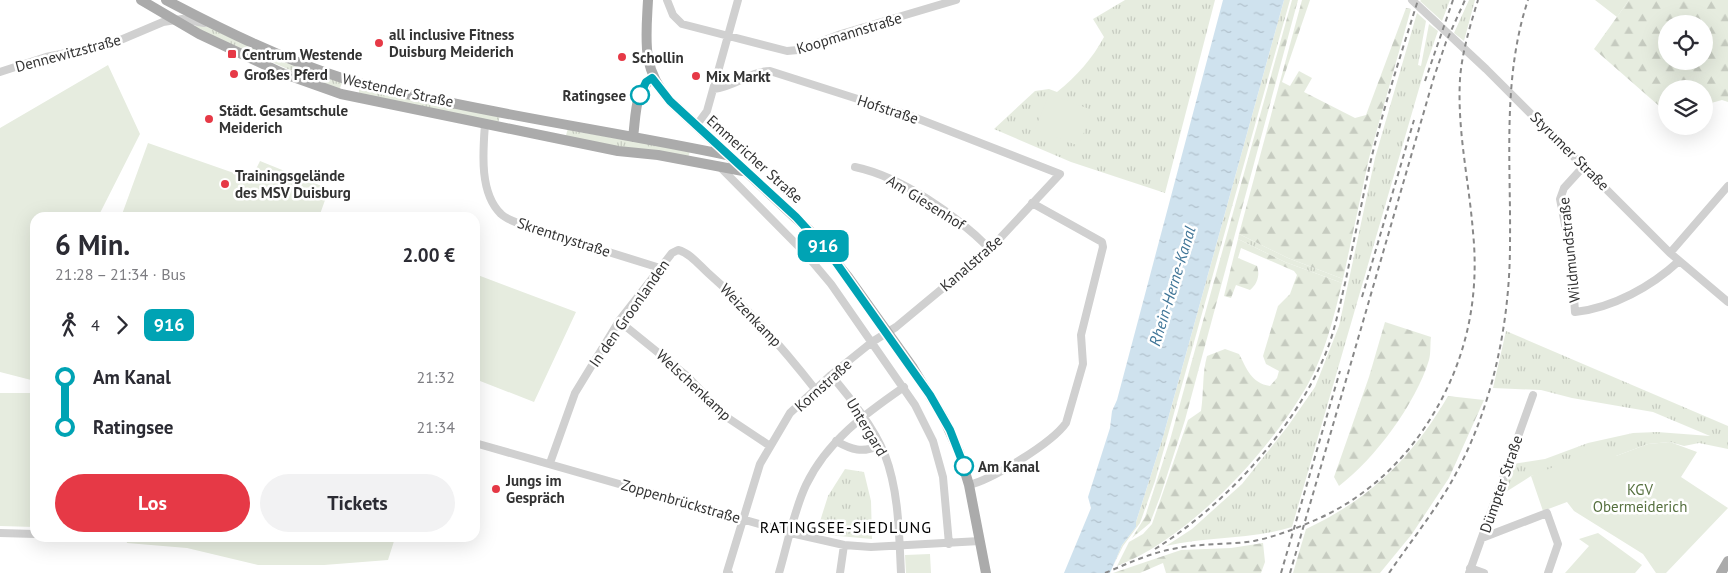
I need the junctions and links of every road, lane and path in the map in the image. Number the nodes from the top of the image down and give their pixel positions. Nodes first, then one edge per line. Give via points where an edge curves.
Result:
1 (141, 0) edge
2 (166, 0) edge
3 (648, 0) edge
4 (667, 0) edge
5 (738, 0) edge
6 (956, 0) edge
7 (1412, 0) edge
8 (164, 18) junction
9 (174, 20) junction
10 (230, 32) junction
11 (727, 36) junction
12 (0, 72) edge
13 (652, 78) junction
14 (360, 83) junction
15 (714, 89) junction
16 (353, 97) junction
17 (485, 124) junction
18 (554, 124) junction
19 (696, 126) junction
20 (549, 137) junction
21 (633, 137) junction
22 (728, 156) junction
23 (719, 166) junction
24 (1584, 166) junction
25 (855, 167) dead end
26 (737, 171) junction
27 (1060, 174) joint
28 (1728, 186) edge
29 (1032, 203) junction
30 (990, 249) junction
31 (678, 250) joint
32 (1670, 254) junction
33 (1679, 261) junction
34 (660, 268) junction
35 (1728, 302) edge
36 (619, 321) junction
37 (887, 332) junction
38 (872, 342) junction
39 (831, 375) junction
40 (904, 387) junction
41 (815, 389) junction
42 (1533, 394) dead end
43 (862, 416) junction
44 (836, 441) junction
45 (480, 444) edge
46 (770, 446) junction
47 (880, 446) junction
48 (550, 463) junction
49 (969, 485) junction
50 (743, 519) junction
51 (0, 533) edge
52 (791, 533) junction
53 (30, 534) edge
54 (1482, 538) junction
55 (980, 541) junction
56 (949, 544) junction
57 (844, 545) junction
58 (899, 546) junction
59 (1728, 561) edge
60 (1470, 570) edge
61 (728, 573) edge
62 (779, 573) edge
63 (840, 573) edge
64 (901, 573) edge
65 (986, 573) edge
66 (1484, 573) edge
67 (1548, 573) edge
68 (1721, 573) edge

1 - 8 main road, Westender Straße
2 - 10 main road, Westender Straße
3 - 13 main road, Emmericher Straße via 646,44
4 - 11 street, Koopmannstraße via 673,15 682,24
5 - 11 street
6 - 11 street, Koopmannstraße via 793,51
7 - 24 street, Styrumer Straße
8 - 9 main road, Westender Straße
8 - 12 street, Dennewitzstraße via 111,44 46,57
9 - 10 street via 190,19
9 - 16 main road, Westender Straße via 282,72
10 - 14 main road, Westender Straße via 315,69
11 - 15 street
13 - 19 main road, Emmericher Straße
13 - 21 main road via 646,82 640,95
14 - 16 main road via 354,88
14 - 18 main road, Westender Straße
15 - 19 street via 707,111
15 - 27 street, Hofstraße via 770,71 911,116
16 - 17 main road, Westender Straße
17 - 20 main road, Westender Straße
17 - 34 street, Skrentnystraße via 484,161 489,194 496,209 506,218
18 - 20 main road via 556,131
18 - 21 main road, Westender Straße
19 - 22 main road, Emmericher Straße
20 - 23 main road, Westender Straße via 618,152 658,155
21 - 22 main road, Westender Straße
22 - 23 main road via 725,164
22 - 26 main road, Emmericher Straße
23 - 26 main road, Westender Straße
24 - 32 street, Styrumer Straße
24 - 33 street, Wildmundstraße via 1564,188 1560,199 1571,255 1575,312 1614,302 1666,273
25 - 30 street, Am Giesenhof via 876,172 916,193 971,230
26 - 37 main road, Emmericher Straße via 813,234
26 - 38 street, Emmericher Straße via 820,271
27 - 29 street, Kanalstraße
28 - 32 street
29 - 30 street, Kanalstraße
29 - 49 street via 1102,242 1081,335 1083,364 1069,416 1060,431 1034,451
30 - 37 street, Kanalstraße
31 - 34 street, In den Groonlanden
31 - 41 street, Weizenkamp via 690,256 738,299 778,341
32 - 33 street, Styrumer Straße
33 - 35 street, Styrumer Straße
34 - 36 street, In den Groonlanden
36 - 46 street, Welschenkamp via 688,376 725,416
36 - 48 street, In den Groonlanden via 574,393
37 - 38 street, Kanalstraße
37 - 49 main road, Emmericher Straße via 950,430
38 - 39 street, Kornstraße
38 - 40 street, Emmericher Straße
39 - 41 street, Kornstraße
39 - 43 street, Untergard
40 - 43 street
40 - 56 street, Emmericher Straße via 933,441 946,492
41 - 46 street, Kornstraße via 790,413
42 - 54 street, Dümpter Straße
43 - 44 street
43 - 47 street, Untergard
44 - 47 street via 856,451
44 - 52 street via 830,445 805,486
45 - 48 street, Zoppenbrückstraße
46 - 50 street, Kornstraße via 760,464
47 - 58 street, Untergard via 896,496
48 - 50 street, Zoppenbrückstraße
49 - 55 main road, Emmericher Straße
50 - 52 street, Zoppenbrückstraße
50 - 61 street, Kornstraße
51 - 53 street
52 - 57 street, Zoppenbrückstraße
52 - 62 street
54 - 60 street, Dümpter Straße
54 - 67 street via 1547,513 1558,544
55 - 56 street, Zoppenbrückstraße
55 - 65 main road, Emmericher Straße
56 - 58 street, Zoppenbrückstraße
57 - 58 street, Zoppenbrückstraße
57 - 63 street
58 - 64 street, Untergard
59 - 68 main road
60 - 66 street

